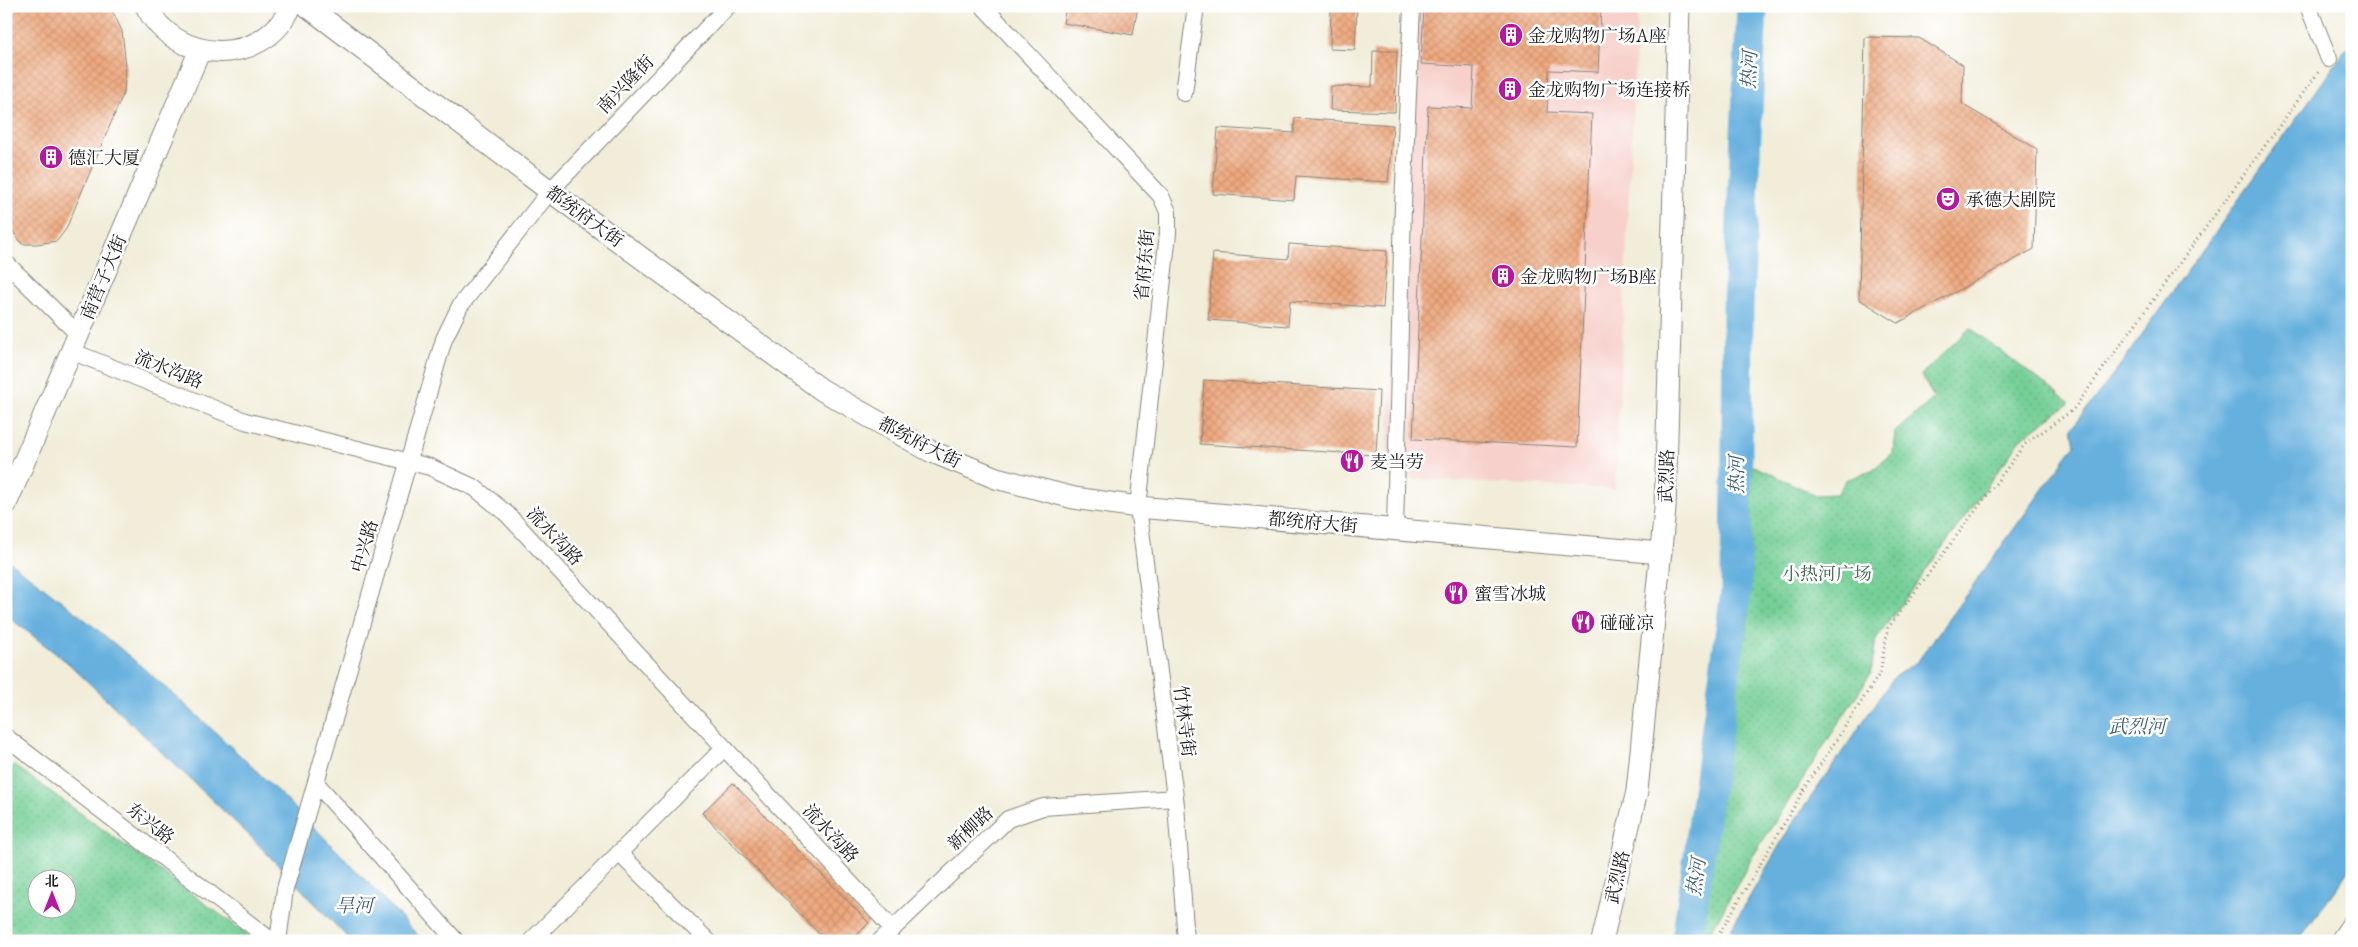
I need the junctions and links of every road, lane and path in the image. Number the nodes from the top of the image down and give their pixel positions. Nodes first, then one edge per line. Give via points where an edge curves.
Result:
1 (146, 6) edge
2 (291, 6) edge
3 (307, 6) edge
4 (728, 6) edge
5 (983, 6) edge
6 (1196, 6) edge
7 (1412, 6) edge
8 (1679, 6) edge
9 (2308, 6) edge
10 (200, 50) junction
11 (2329, 59) joint
12 (1184, 93) dead end
13 (550, 190) junction
14 (6, 263) edge
15 (75, 343) junction
16 (410, 462) junction
17 (6, 504) edge
18 (1138, 507) junction
19 (1395, 529) junction
20 (1661, 553) junction
21 (6, 737) edge
22 (724, 748) junction
23 (316, 783) junction
24 (1175, 798) junction
25 (619, 852) junction
26 (2352, 925) edge
27 (893, 929) junction
28 (272, 941) edge
29 (278, 941) edge
30 (456, 941) edge
31 (531, 941) edge
32 (708, 941) edge
33 (880, 941) edge
34 (1186, 941) edge
35 (1602, 941) edge
36 (1715, 941) edge
37 (2341, 941) edge

1 - 10 main road via 171,37
2 - 10 main road via 281,23 258,42 229,52
3 - 13 main road, 都统府大街
4 - 13 street, 南兴隆街
5 - 18 street, 省府东街 via 1161,196 1168,212
6 - 12 street
7 - 19 street
8 - 20 main road, 武烈路 via 1665,509
9 - 11 street
10 - 15 main road, 南营子大街
11 - 36 path via 2073,410 2025,444 1888,628 1880,673 1805,788
13 - 16 street, 中兴路 via 460,306 444,339
13 - 18 main road, 都统府大街 via 822,390 930,450 996,478 1074,498
14 - 15 street
15 - 16 street, 流水沟路 via 245,421
15 - 17 main road, 南营子大街
16 - 22 street, 流水沟路 via 430,467 475,488 507,514
16 - 23 street, 中兴路
18 - 19 main road, 都统府大街
18 - 24 street, 竹林寺街
19 - 20 main road, 都统府大街
20 - 35 main road, 武烈路 via 1637,791
21 - 28 street, 东兴路
22 - 25 street
22 - 27 street, 流水沟路
23 - 29 street, 中兴路 via 285,889
23 - 30 street
24 - 27 street, 新柳路 via 1043,807 1008,819
24 - 34 street, 竹林寺街
25 - 31 street
25 - 32 street
26 - 37 main road
27 - 33 street, 新柳路

